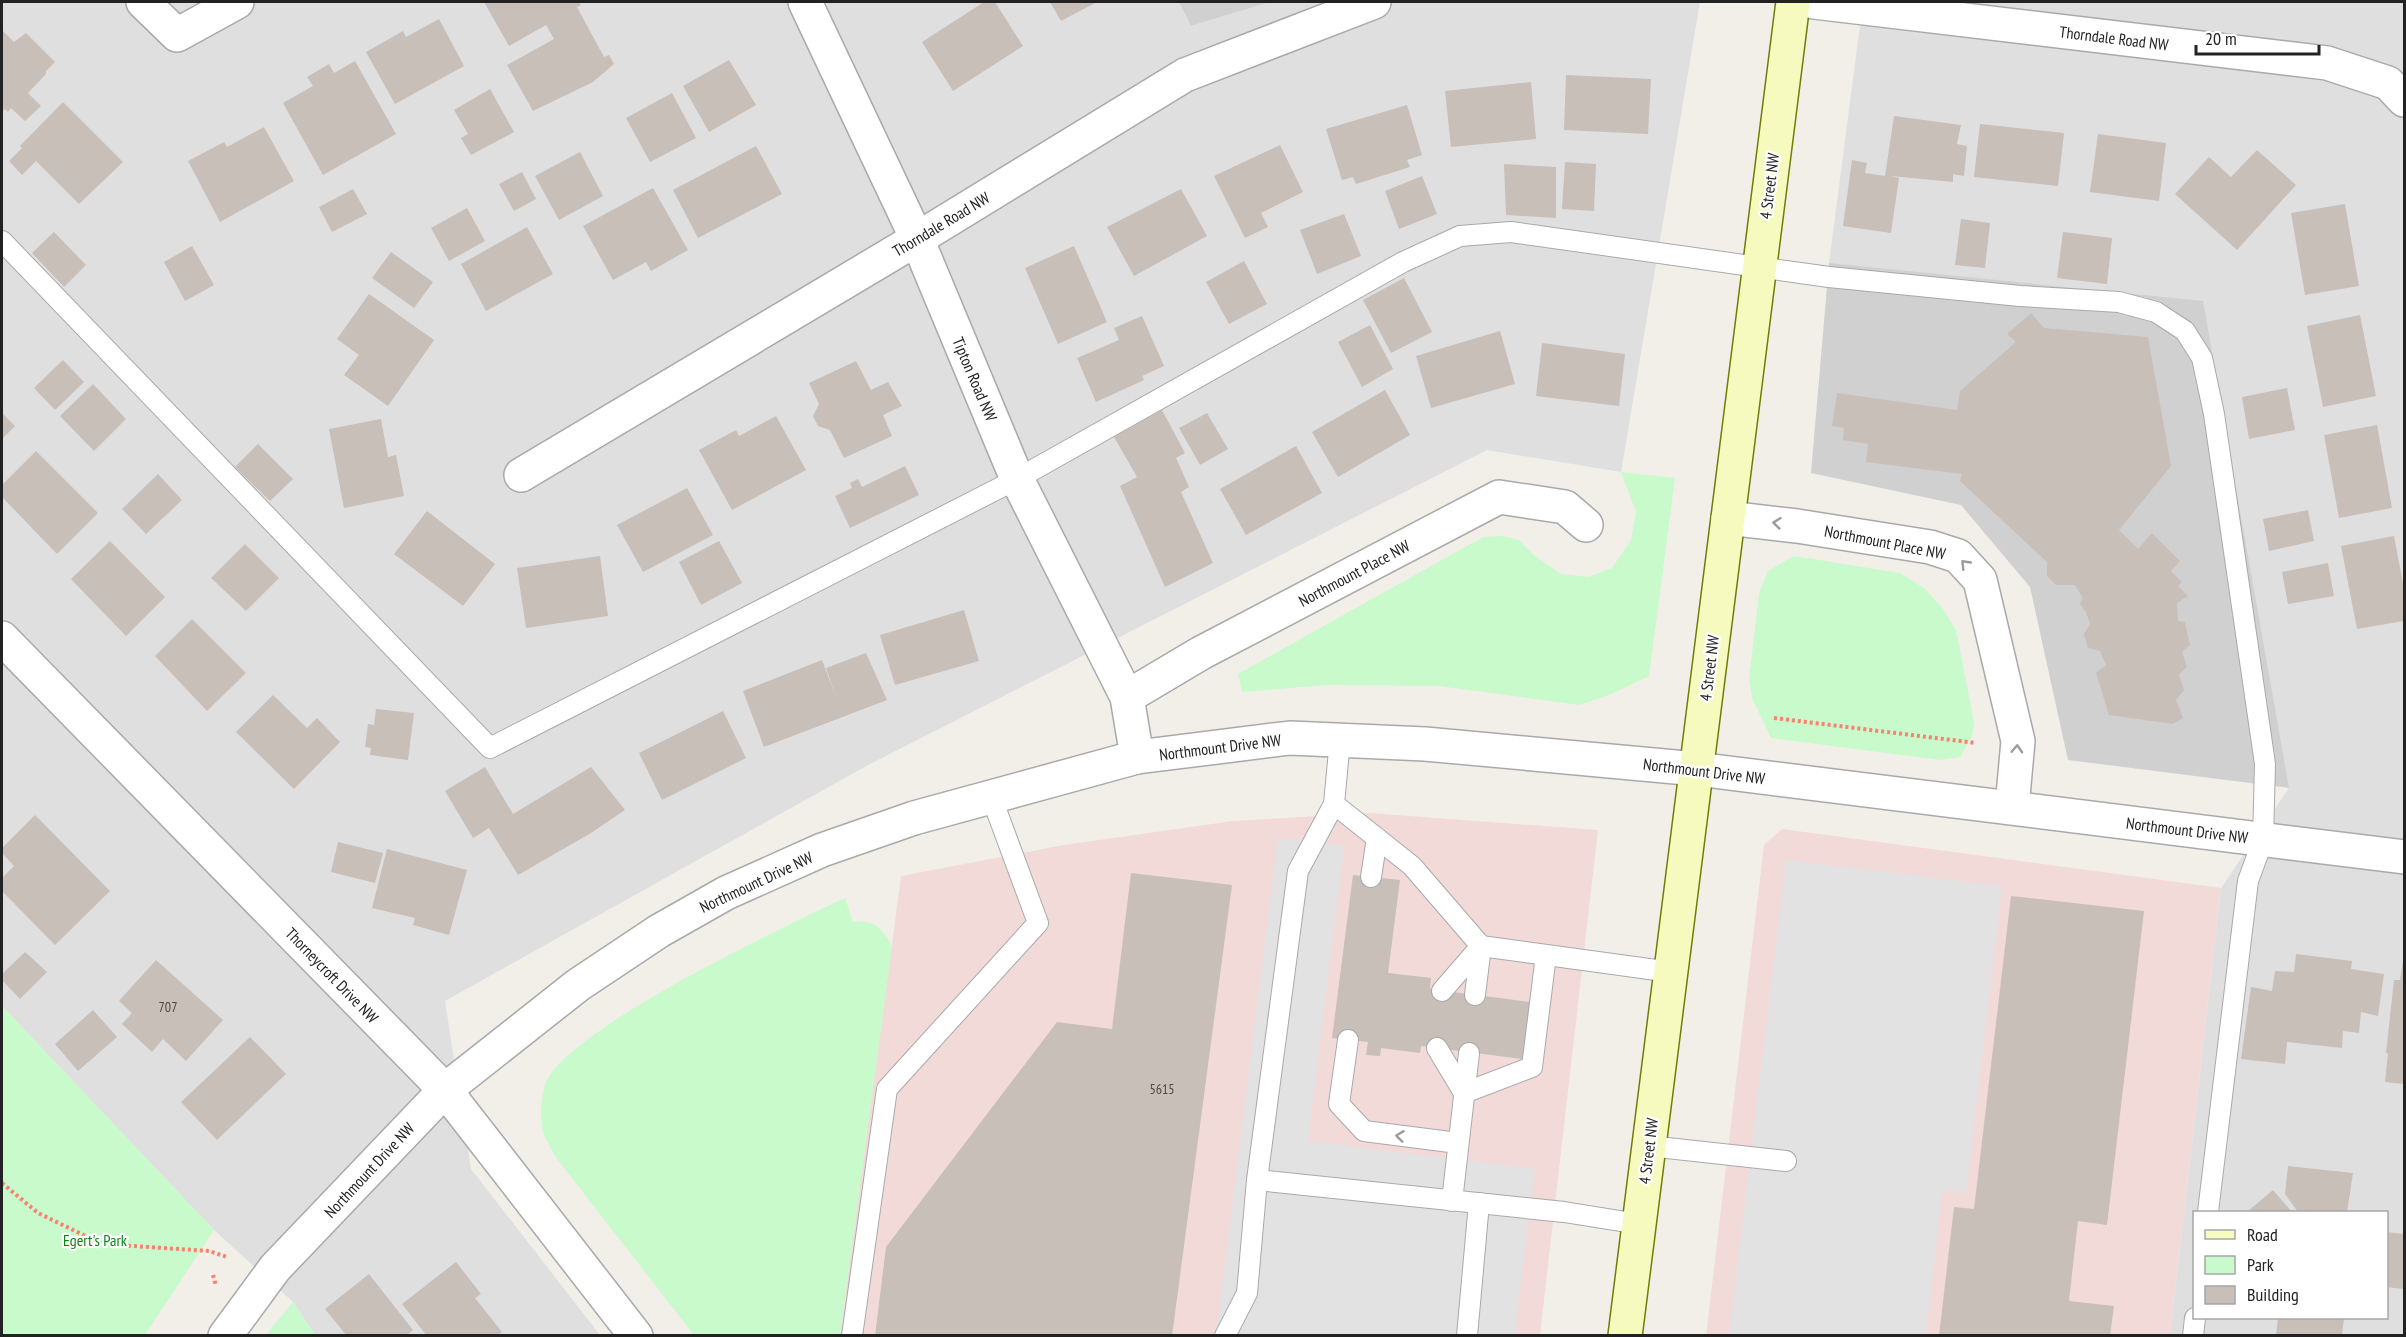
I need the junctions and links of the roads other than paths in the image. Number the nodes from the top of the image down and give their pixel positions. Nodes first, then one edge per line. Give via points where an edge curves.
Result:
1 (143, 2) edge
2 (237, 2) edge
3 (805, 2) edge
4 (1374, 2) edge
5 (1793, 2) edge
6 (1814, 2) edge
7 (2404, 100) edge
8 (917, 239) junction
9 (2, 241) edge
10 (1760, 266) junction
11 (521, 475) dead end
12 (1017, 479) junction
13 (1728, 518) junction
14 (1586, 525) dead end
15 (2, 638) edge
16 (1127, 697) junction
17 (1341, 740) junction
18 (1137, 757) junction
19 (1697, 770) junction
20 (991, 796) junction
21 (1334, 804) junction
22 (2012, 807) junction
23 (1377, 838) junction
24 (2263, 840) junction
25 (2404, 857) edge
26 (1371, 877) dead end
27 (1481, 946) junction
28 (1546, 955) junction
29 (1671, 972) junction
30 (1442, 991) dead end
31 (1475, 995) dead end
32 (1348, 1040) dead end
33 (1437, 1048) dead end
34 (1469, 1053) dead end
35 (445, 1090) junction
36 (1464, 1094) junction
37 (1458, 1143) junction
38 (1649, 1146) junction
39 (1786, 1161) dead end
40 (1257, 1180) junction
41 (1452, 1201) junction
42 (1479, 1203) junction
43 (2208, 1211) edge
44 (1639, 1224) junction
45 (2195, 1319) edge
46 (225, 1335) edge
47 (636, 1335) edge
48 (852, 1335) edge
49 (1226, 1335) edge
50 (1467, 1335) edge
51 (1625, 1335) edge
52 (2193, 1335) edge

1 - 2 street via 177,35
3 - 8 street, Tipton Road NW
4 - 8 street, Thorndale Road NW via 1185,75
5 - 10 main road, 4 Street NW
6 - 7 street, Thorndale Road NW via 2327,63 2388,83
8 - 11 street, Thorndale Road NW
8 - 12 street, Tipton Road NW
9 - 12 lane via 490,748
10 - 12 lane via 1511,232 1460,236 1403,262
10 - 13 main road, 4 Street NW
10 - 24 lane via 1936,288 2119,302 2156,312 2185,331 2202,358 2214,414 2265,764
12 - 16 street, Tipton Road NW
13 - 19 main road, 4 Street NW
22 -> 13 street, Northmount Place NW via 2018,741 1980,580 1958,556 1930,547
14 - 16 street, Northmount Place NW via 1565,507 1499,497 1201,653
15 - 35 street, Thorneycroft Drive NW
16 - 18 street, Tipton Road NW
17 - 18 street, Northmount Drive NW via 1290,738
17 - 19 street, Northmount Drive NW via 1425,744
17 - 21 lane
18 - 20 street, Northmount Drive NW
19 - 22 street, Northmount Drive NW
19 - 29 main road, 4 Street NW
20 - 35 street, Northmount Drive NW via 822,850 726,893 658,931 578,985
20 - 48 lane via 1038,923 887,1089
21 - 23 lane
21 - 40 lane via 1298,871
22 - 24 street, Northmount Drive NW
23 - 26 lane
23 - 27 lane via 1412,866
24 - 25 street, Northmount Drive NW
24 - 43 lane via 2248,881
27 - 28 lane
27 - 30 lane
27 - 31 lane
28 - 29 lane
28 - 36 lane via 1532,1067
29 - 38 main road, 4 Street NW
37 -> 32 lane via 1364,1131 1339,1104
33 - 36 lane
34 - 36 lane
35 - 46 street, Northmount Drive NW via 275,1268
35 - 47 street, Thorneycroft Drive NW
36 - 37 lane
37 - 41 lane
38 - 39 lane
38 - 44 main road, 4 Street NW
40 - 41 lane
40 - 49 lane via 1246,1293
41 - 42 lane
42 - 44 lane
42 - 50 lane
44 - 51 main road, 4 Street NW
45 - 52 lane

